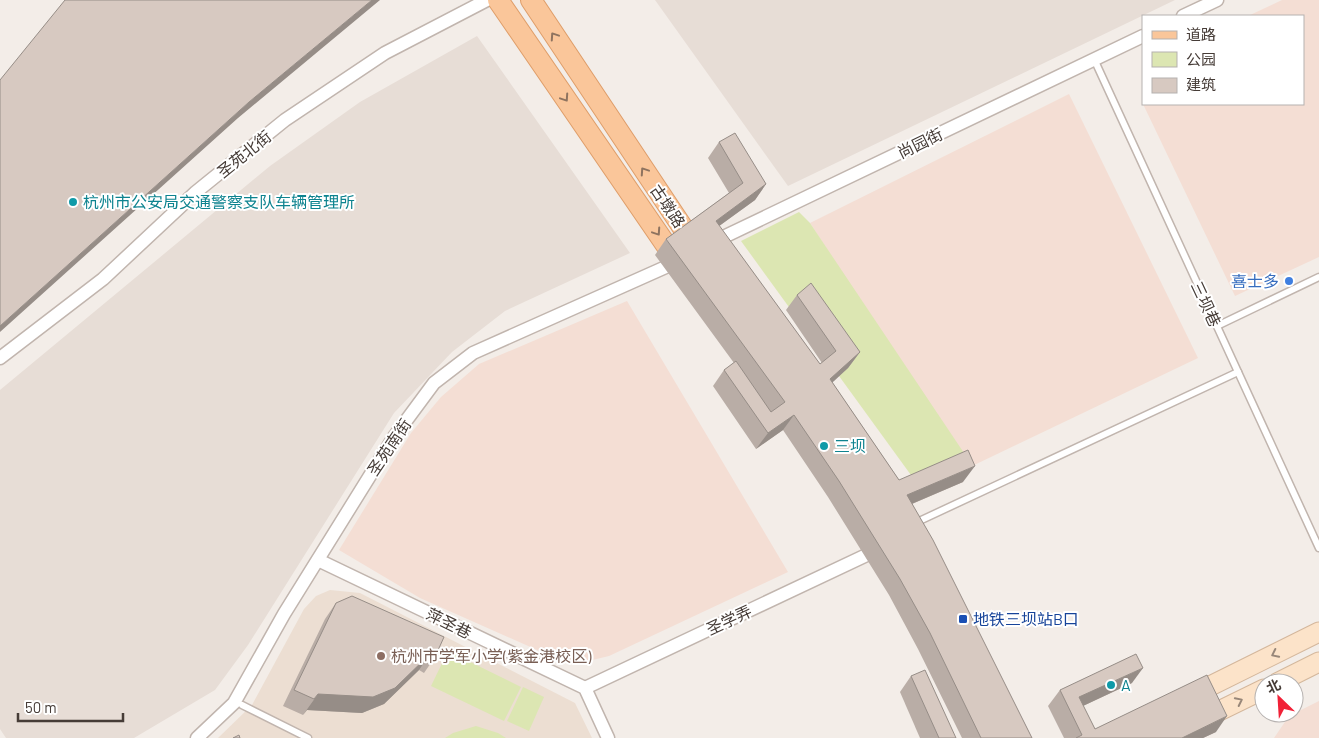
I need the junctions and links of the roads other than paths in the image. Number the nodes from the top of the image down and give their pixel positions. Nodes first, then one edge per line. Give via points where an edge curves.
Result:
1 (487, 0) edge
2 (498, 0) edge
3 (530, 0) edge
4 (1217, 0) edge
5 (1185, 15) edge
6 (1142, 36) edge
7 (1094, 59) junction
8 (702, 258) joint
9 (683, 270) joint
10 (1319, 277) edge
11 (1216, 326) junction
12 (0, 358) edge
13 (1238, 372) junction
14 (908, 526) edge
15 (1319, 548) edge
16 (873, 551) edge
17 (318, 560) junction
18 (1319, 632) edge
19 (1319, 662) edge
20 (1297, 673) edge
21 (585, 688) junction
22 (1254, 694) edge
23 (1176, 703) edge
24 (242, 705) dead end
25 (197, 738) edge
26 (308, 738) edge
27 (608, 738) edge
28 (1164, 738) edge

1 - 12 street, 圣苑北街 via 385,53 285,120 196,192 104,278
2 -> 9 main road, 古墩路
8 -> 3 main road, 古墩路
4 - 5 street
6 - 7 street, 尚园街
7 - 8 street, 尚园街
7 - 11 lane, 三坝巷
9 - 17 street, 圣苑南街 via 474,353 434,383 394,437
10 - 11 lane
11 - 13 lane, 三坝巷
13 - 14 lane
13 - 15 lane, 三坝巷
16 - 21 street, 圣学弄
17 - 21 street, 萍圣巷
17 - 25 street, 圣苑南街 via 234,702
18 -> 23 main road
19 - 20 main road
21 - 27 street
28 -> 22 main road
24 - 26 lane

